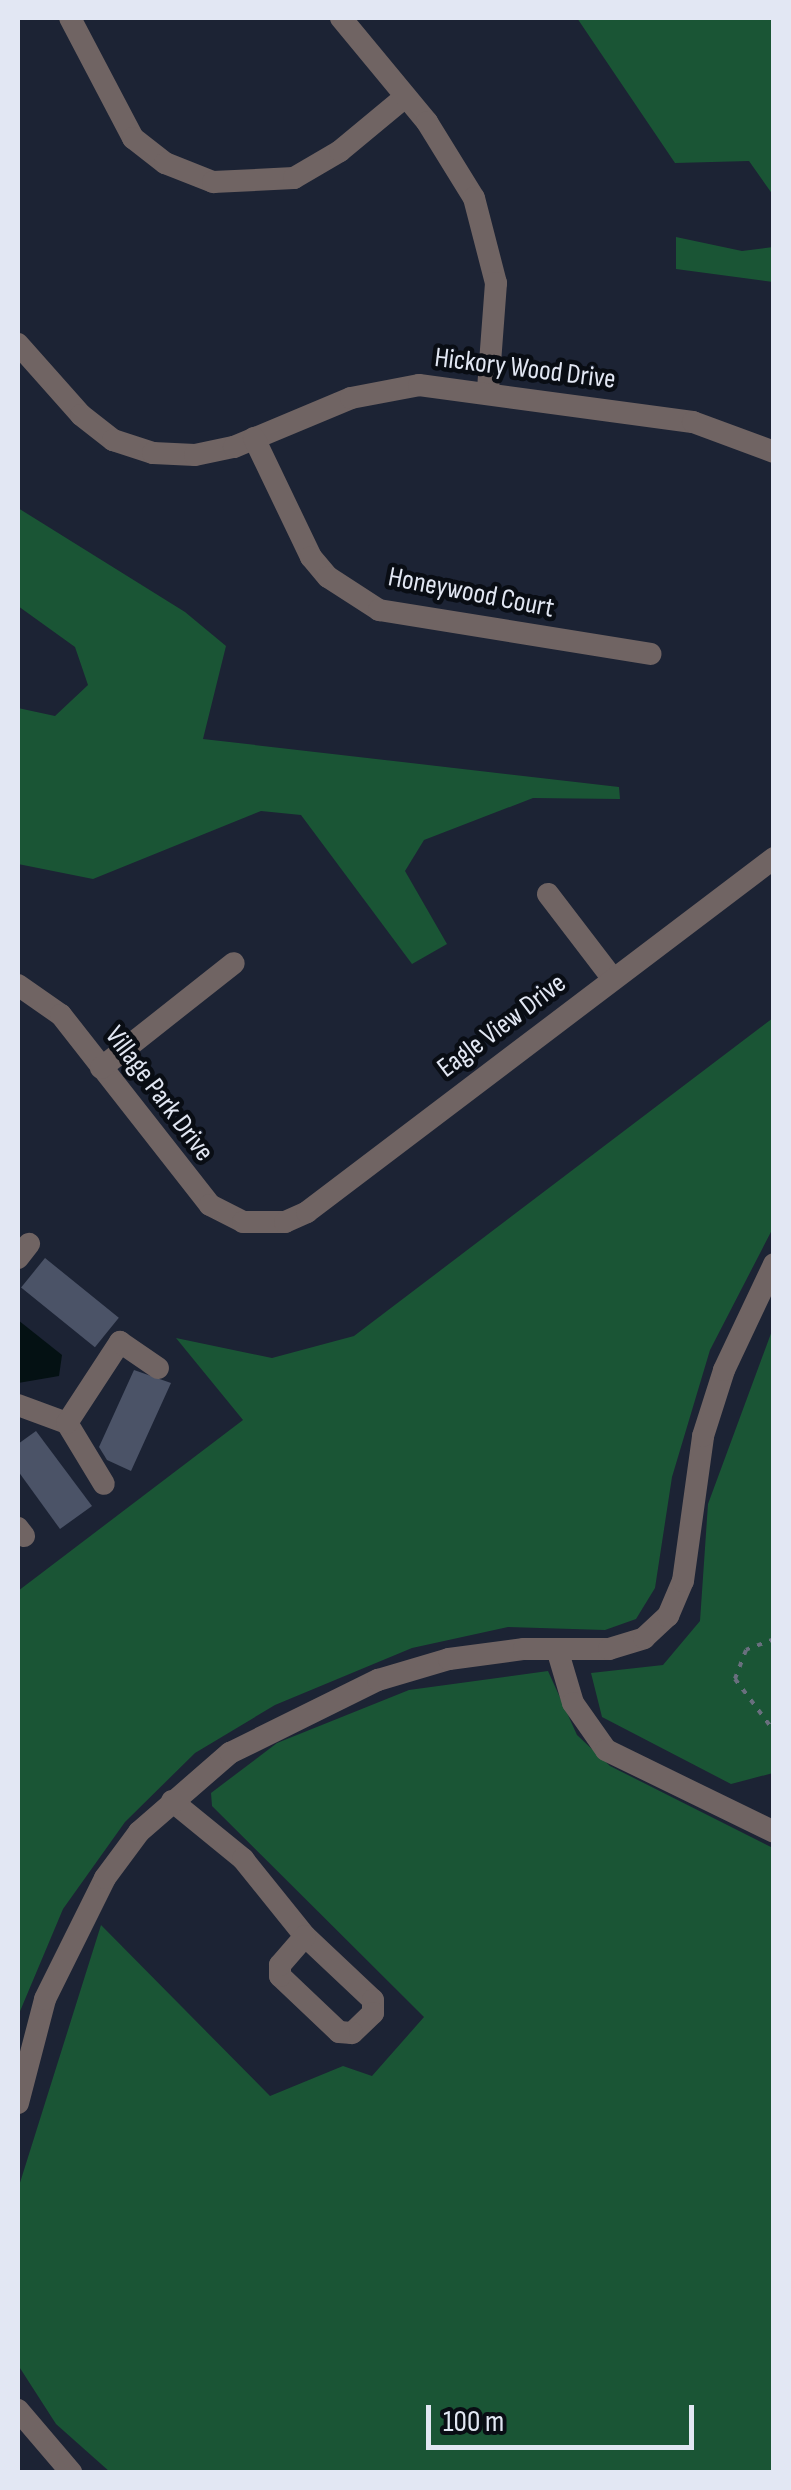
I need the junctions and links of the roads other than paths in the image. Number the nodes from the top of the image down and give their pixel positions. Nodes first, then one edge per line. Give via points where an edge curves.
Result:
1 (70, 18) edge
2 (342, 18) edge
3 (405, 97) junction
4 (18, 344) edge
5 (488, 390) junction
6 (254, 438) junction
7 (774, 452) edge
8 (650, 654) dead end
9 (774, 858) edge
10 (548, 894) dead end
11 (234, 963) dead end
12 (613, 979) junction
13 (18, 985) edge
14 (101, 1068) junction
15 (260, 1225) joint
16 (774, 1264) edge
17 (158, 1368) dead end
18 (18, 1404) edge
19 (67, 1423) junction
20 (104, 1484) dead end
21 (557, 1648) junction
22 (172, 1800) junction
23 (774, 1832) edge
24 (306, 1936) dead end
25 (18, 2103) edge
26 (18, 2410) edge
27 (71, 2472) edge

1 - 3 street via 132,138 166,163 214,182 294,178 340,151
2 - 3 street
3 - 5 street via 452,158 488,243 497,320
4 - 6 street, Hickory Wood Drive via 82,415 133,449 195,456
5 - 6 street, Hickory Wood Drive via 384,389
5 - 7 street, Hickory Wood Drive via 693,422
6 - 8 street, Honeywood Court via 296,536 328,578 363,601 413,619
9 - 12 street, Eagle View Drive
10 - 12 street
11 - 14 street
12 - 15 street, Eagle View Drive via 307,1212
13 - 14 street, Village Park Drive via 61,1015
14 - 15 street, Village Park Drive via 196,1193 225,1216
16 - 21 street via 724,1370 702,1436 683,1581 668,1616 644,1638 609,1649
17 - 19 street via 120,1342
18 - 19 street
19 - 20 street
21 - 22 street via 450,1659 378,1680 230,1753
21 - 23 street via 573,1704 606,1750
22 - 24 street via 243,1859
22 - 25 street via 128,1847 74,1932 45,1999
26 - 27 street

